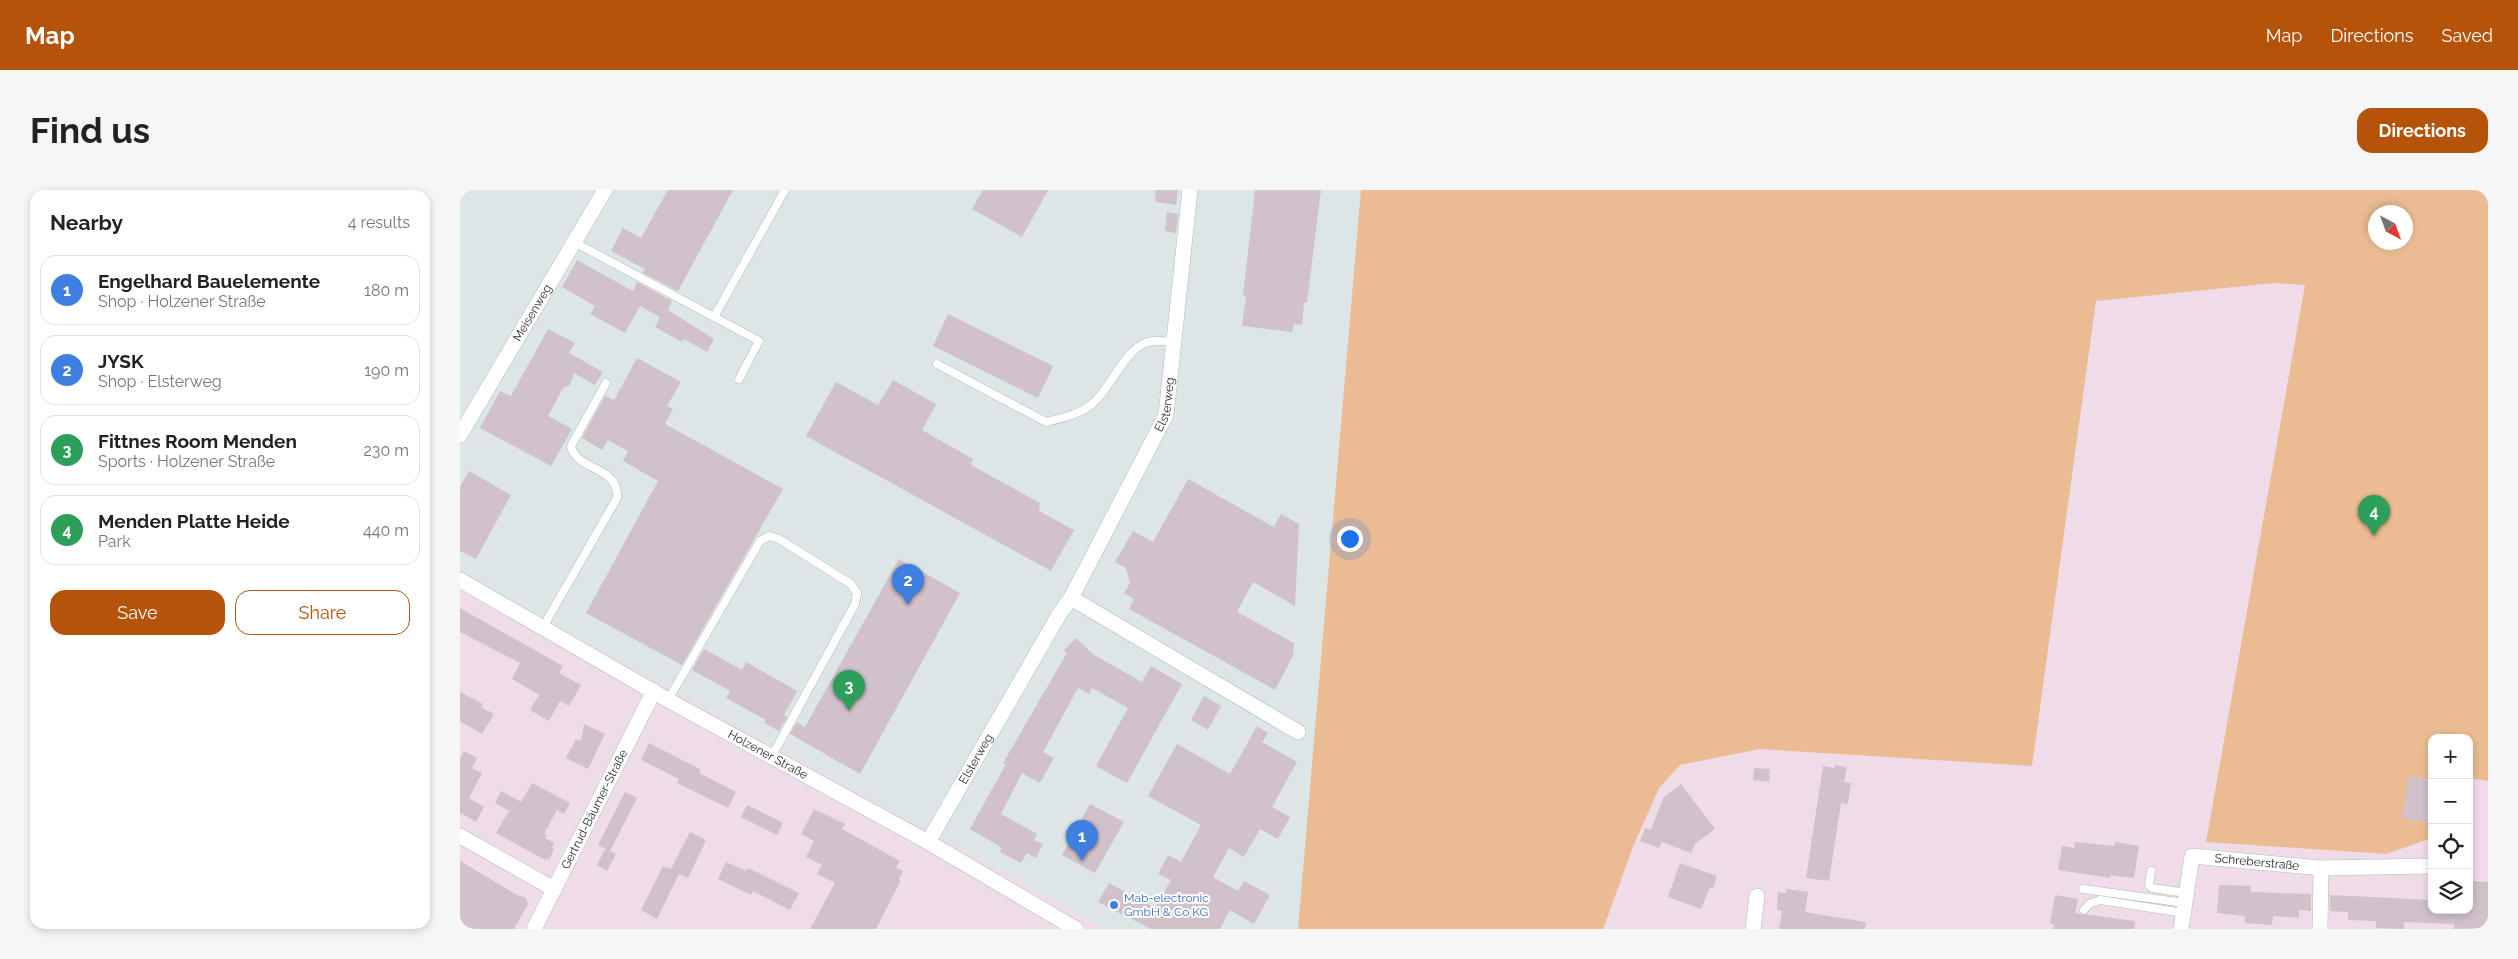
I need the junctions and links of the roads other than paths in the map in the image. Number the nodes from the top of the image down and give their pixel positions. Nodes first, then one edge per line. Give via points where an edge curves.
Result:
1 (605, 190) edge
2 (785, 190) edge
3 (1190, 190) edge
4 (574, 242) junction
5 (714, 318) junction
6 (1174, 343) junction
7 (937, 364) dead end
8 (739, 379) dead end
9 (606, 383) dead end
10 (460, 435) edge
11 (460, 580) edge
12 (1071, 598) junction
13 (544, 627) junction
14 (654, 691) junction
15 (668, 700) junction
16 (1298, 732) dead end
17 (772, 756) junction
18 (460, 836) edge
19 (928, 842) junction
20 (2428, 866) edge
21 (2321, 868) junction
22 (2151, 871) dead end
23 (554, 889) junction
24 (2083, 889) dead end
25 (1757, 896) dead end
26 (2185, 903) junction
27 (2084, 910) dead end
28 (534, 929) edge
29 (1076, 929) edge
30 (1752, 929) edge
31 (2181, 929) edge
32 (2320, 929) edge

1 - 4 street, Meisenweg
2 - 5 lane
3 - 6 street, Elsterweg
4 - 5 lane
4 - 10 street, Meisenweg
5 - 8 lane via 759,341
6 - 7 lane via 1153,340 1140,344 1092,404 1070,416 1046,422
6 - 12 street, Elsterweg via 1166,415
9 - 13 lane via 571,446 575,455 612,479 616,485 616,498
11 - 13 street, Holzener Straße
12 - 16 street
12 - 19 street, Elsterweg
13 - 14 street, Holzener Straße
14 - 15 street, Holzener Straße
14 - 23 street, Gertrud-Bäumer-Straße
15 - 17 street, Holzener Straße
15 - 17 lane via 760,540 769,536 779,539 851,584 857,594 855,604
17 - 19 street, Holzener Straße
18 - 23 street
19 - 29 street, Holzener Straße
20 - 21 street, Schreberstraße
21 - 26 street, Schreberstraße via 2192,856
21 - 32 street
22 - 26 lane via 2149,885 2152,888
23 - 28 street, Gertrud-Bäumer-Straße
24 - 26 lane
25 - 30 street
26 - 27 lane via 2100,900
26 - 31 street

